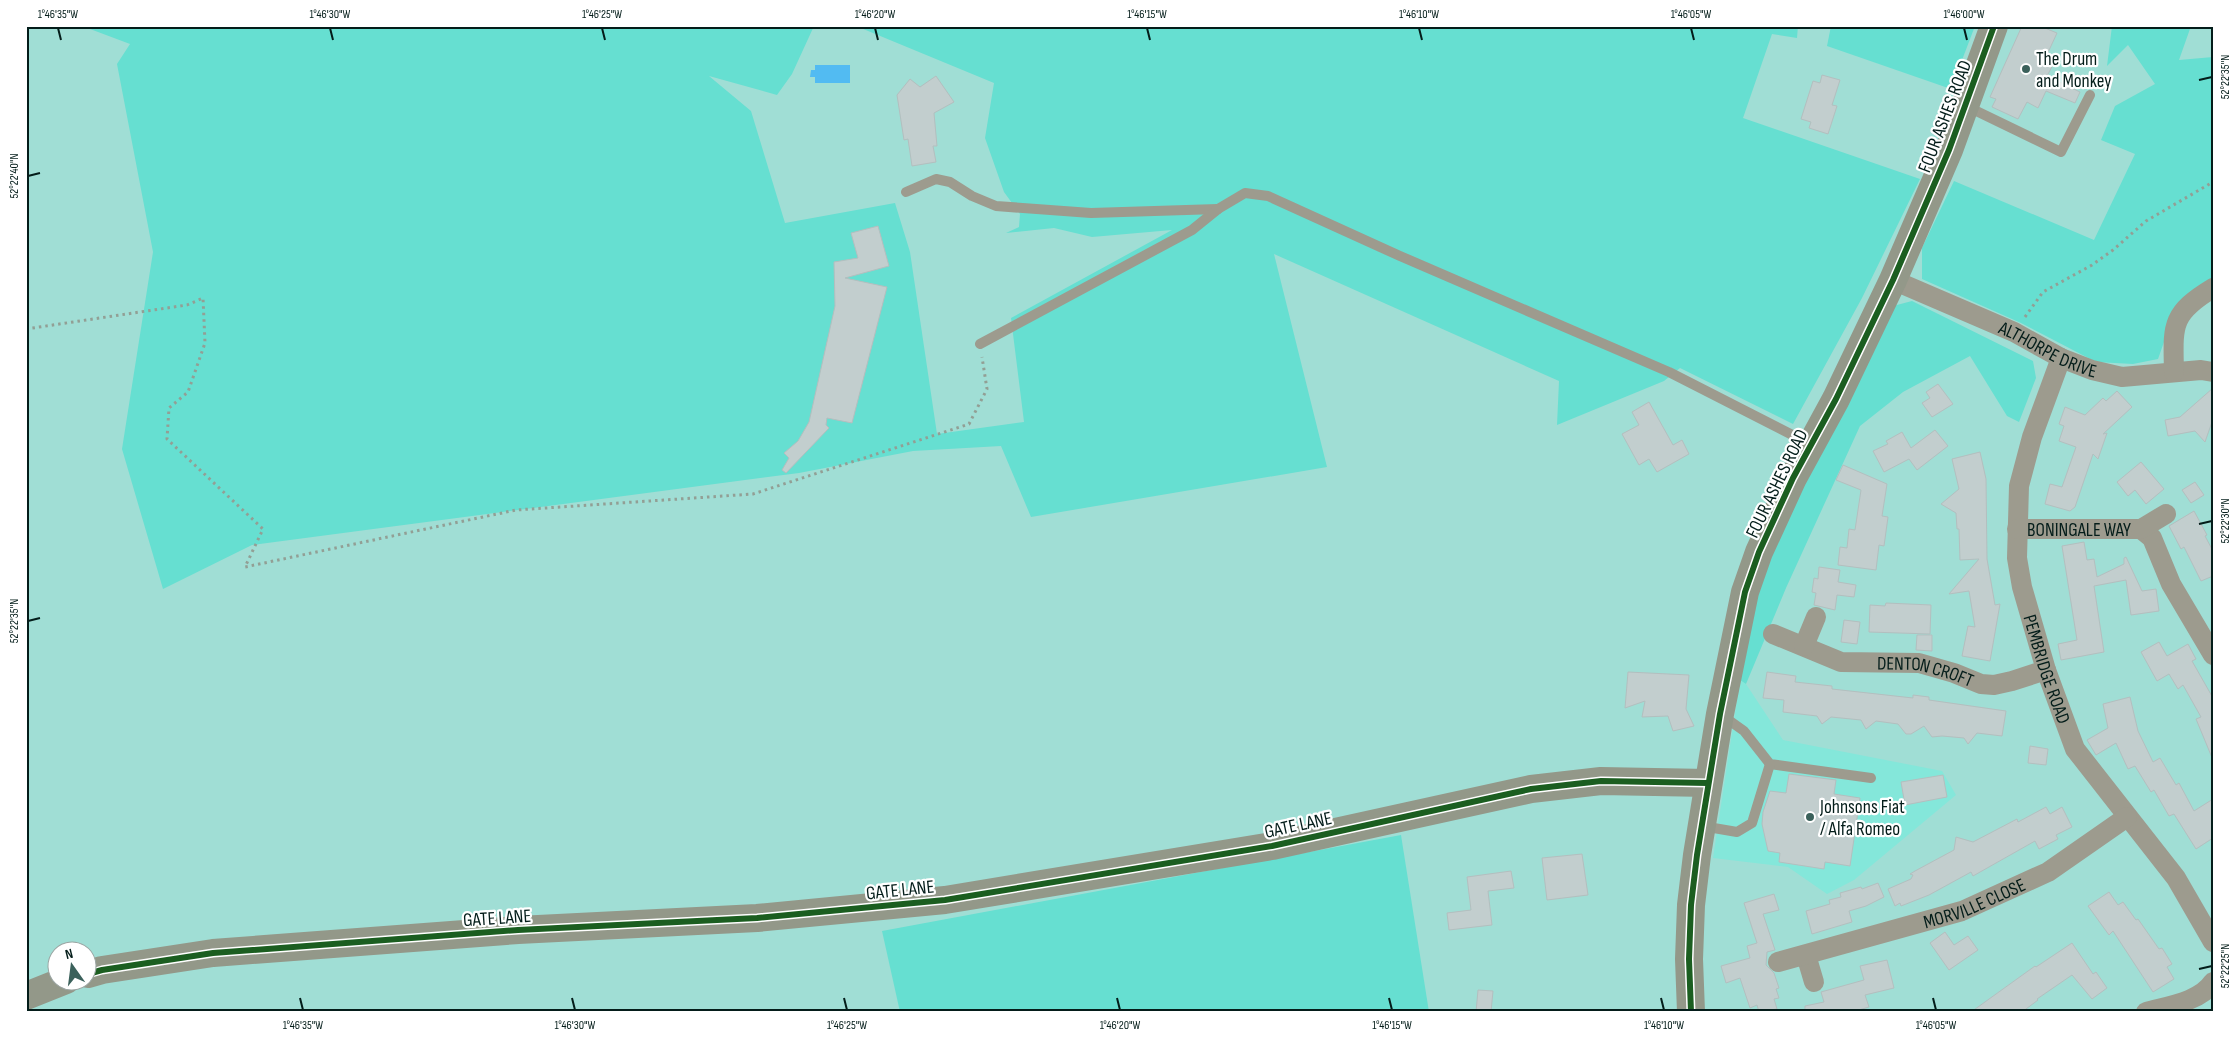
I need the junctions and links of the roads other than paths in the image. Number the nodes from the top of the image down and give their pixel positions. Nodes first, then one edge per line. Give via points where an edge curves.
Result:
1 (1994, 26) edge
2 (2090, 95) dead end
3 (1965, 106) junction
4 (906, 192) dead end
5 (1218, 209) junction
6 (1893, 280) junction
7 (2213, 288) edge
8 (980, 344) road end
9 (2061, 358) junction
10 (2174, 372) junction
11 (2213, 372) edge
12 (1811, 444) junction
13 (2166, 514) dead end
14 (2017, 529) junction
15 (2141, 529) junction
16 (1816, 617) dead end
17 (1773, 634) dead end
18 (1804, 646) junction
19 (2213, 655) edge
20 (2046, 670) junction
21 (1720, 714) junction
22 (1770, 764) junction
23 (1871, 778) dead end
24 (1708, 783) junction
25 (2127, 817) junction
26 (1702, 826) junction
27 (2213, 942) edge
28 (1806, 955) junction
29 (1778, 962) dead end
30 (98, 971) edge
31 (1814, 982) dead end
32 (2213, 982) edge
33 (48, 987) edge
34 (26, 996) edge
35 (1690, 1012) edge
36 (2146, 1012) edge

1 - 3 street, FOUR ASHES ROAD
2 - 3 lane via 2061,152
3 - 6 street, FOUR ASHES ROAD
4 - 5 lane via 936,179 950,182 996,206 1091,213
5 - 8 lane via 1192,230
5 - 12 lane via 1245,194 1268,196 1669,372
6 - 9 street, ALTHORPE DRIVE via 2014,332
6 - 12 street, FOUR ASHES ROAD
7 - 10 street via 2192,301 2176,322 2173,331
9 - 10 street, ALTHORPE DRIVE via 2092,370 2122,376
9 - 14 street, PEMBRIDGE ROAD via 2019,486
10 - 11 street, ALTHORPE DRIVE
12 - 21 street, FOUR ASHES ROAD via 1759,552 1745,592
13 - 15 street, BONINGALE WAY
14 - 15 street, BONINGALE WAY
14 - 20 street, PEMBRIDGE ROAD via 2022,588
15 - 19 street, BONINGALE WAY via 2152,538 2171,584
16 - 18 street
17 - 18 street, DENTON CROFT
18 - 20 street, DENTON CROFT via 1840,662 1919,662 1981,684 2012,681
20 - 25 street, PEMBRIDGE ROAD via 2075,749
21 - 22 lane via 1744,731
21 - 24 street, FOUR ASHES ROAD
22 - 23 lane
22 - 26 lane via 1752,823 1737,832
24 - 26 street, FOUR ASHES ROAD
24 - 30 street, GATE LANE via 1601,781 1530,789 1272,846 945,900 757,918 518,930 214,953
25 - 27 street, PEMBRIDGE ROAD via 2176,878
25 - 28 street, MORVILLE CLOSE via 2048,872 1962,911
26 - 35 street, FOUR ASHES ROAD via 1691,905
28 - 29 street, MORVILLE CLOSE
28 - 31 street
32 - 36 street via 2195,996
33 - 34 street

